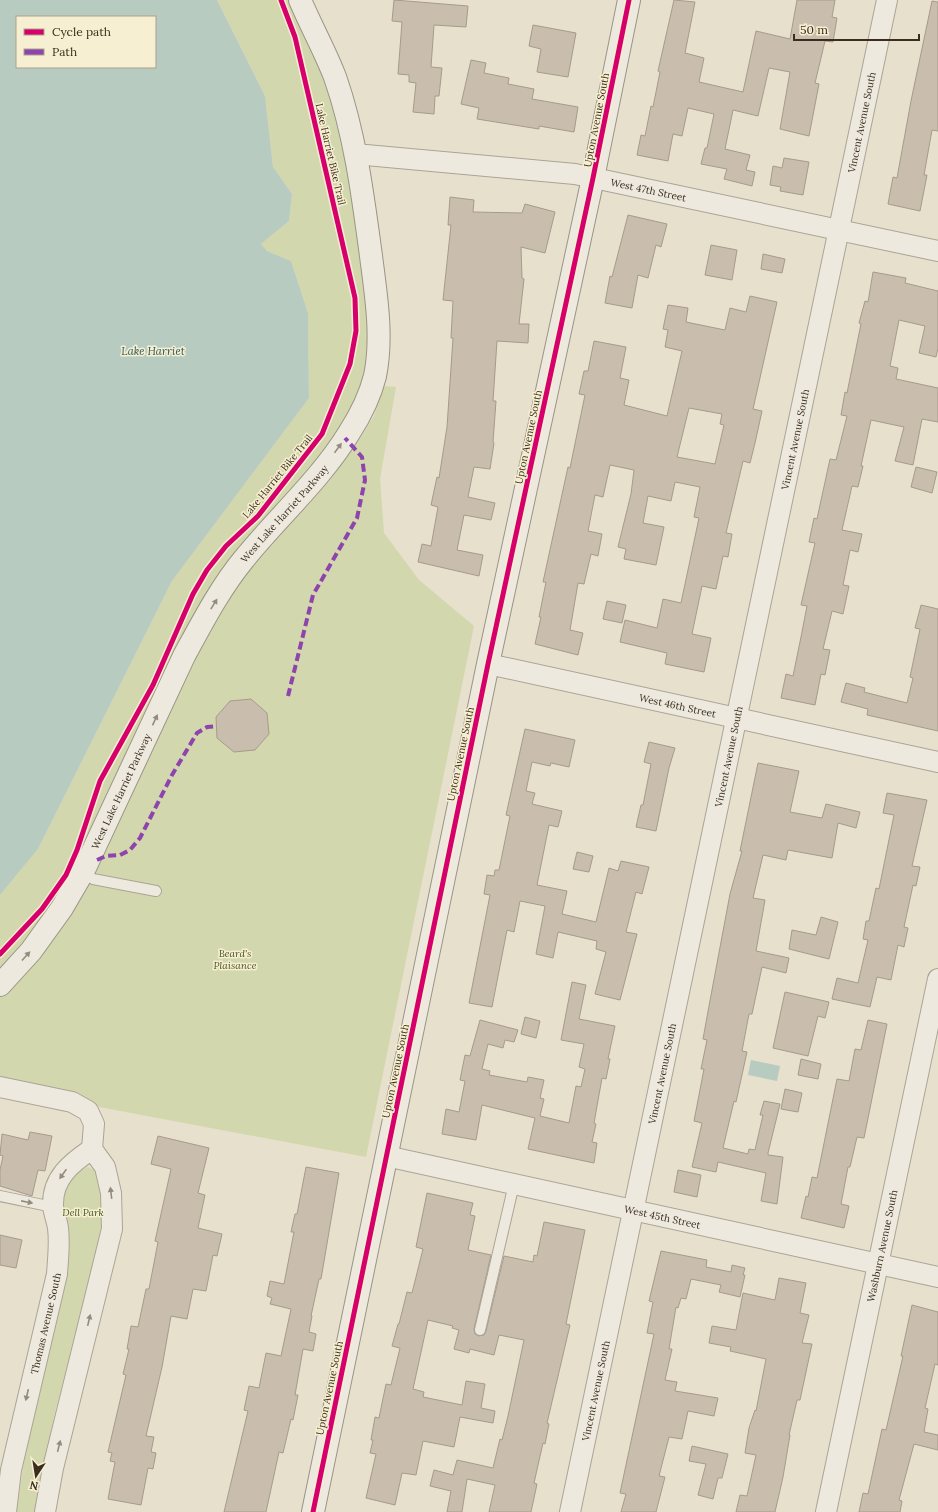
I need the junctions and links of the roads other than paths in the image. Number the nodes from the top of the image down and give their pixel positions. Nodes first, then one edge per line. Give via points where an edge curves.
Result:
1 (300, 0) edge
2 (629, 0) edge
3 (887, 0) edge
4 (356, 154) junction
5 (593, 178) junction
6 (839, 230) junction
7 (938, 252) edge
8 (488, 664) junction
9 (736, 719) junction
10 (938, 762) edge
11 (83, 872) junction
12 (156, 891) dead end
13 (938, 979) edge
14 (0, 985) edge
15 (0, 1086) edge
16 (92, 1149) junction
17 (386, 1156) junction
18 (514, 1184) junction
19 (0, 1196) edge
20 (53, 1207) junction
21 (633, 1210) junction
22 (878, 1264) junction
23 (938, 1277) edge
24 (480, 1330) dead end
25 (6, 1512) edge
26 (45, 1512) edge
27 (313, 1512) edge
28 (570, 1512) edge
29 (826, 1512) edge

1 - 4 street, West Lake Harriet Parkway via 335,77
2 - 5 street, Upton Avenue South
3 - 6 street, Vincent Avenue South
4 - 5 street, West 47th Street via 575,174
11 -> 4 street, West Lake Harriet Parkway via 184,656 203,621 242,562 320,473 363,408 374,377 379,344 373,271
5 - 6 street, West 47th Street
5 - 8 street, Upton Avenue South
6 - 7 street, West 47th Street
6 - 9 street, Vincent Avenue South
8 - 9 street, West 46th Street
8 - 17 street, Upton Avenue South
9 - 10 street, West 46th Street
9 - 21 street, Vincent Avenue South
11 - 12 lane via 93,878
14 -> 11 street, West Lake Harriet Parkway via 31,950 62,908
13 - 22 street, Washburn Avenue South
15 - 16 street via 72,1102 88,1111 94,1124
16 -> 20 street, Thomas Avenue South via 63,1172 56,1187
26 -> 16 street via 112,1228 112,1193 105,1167
17 - 18 street, West 45th Street
17 - 27 street, Upton Avenue South
18 - 21 street, West 45th Street
18 - 24 lane
19 -> 20 lane
20 -> 25 street, Thomas Avenue South via 58,1227 57,1274 10,1470
21 - 22 street, West 45th Street
21 - 28 street, Vincent Avenue South
22 - 23 street, West 45th Street
22 - 29 street, Washburn Avenue South

